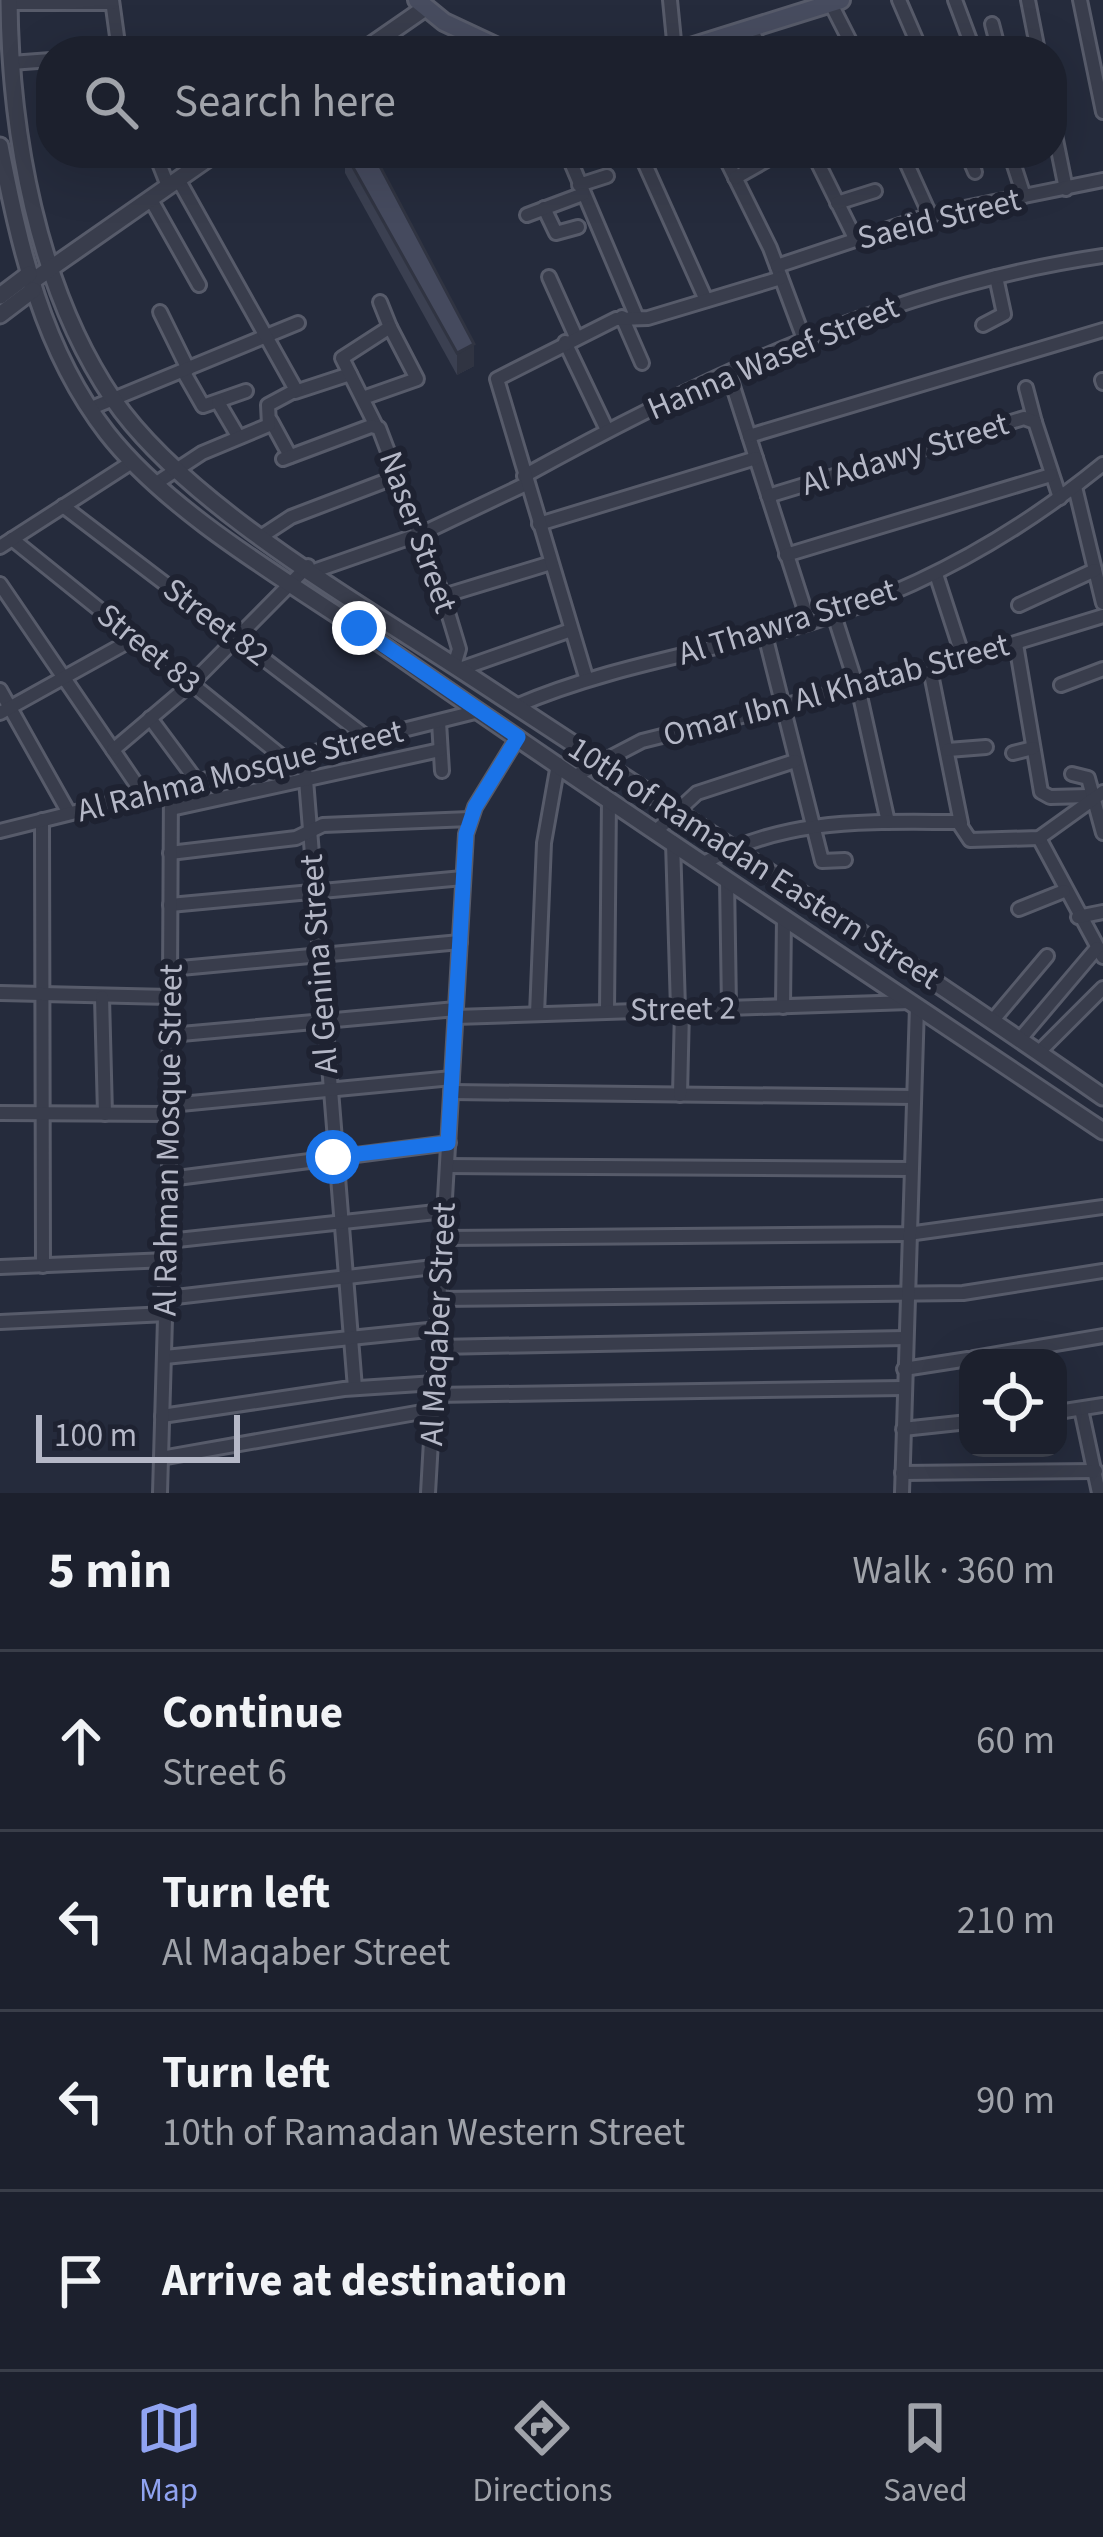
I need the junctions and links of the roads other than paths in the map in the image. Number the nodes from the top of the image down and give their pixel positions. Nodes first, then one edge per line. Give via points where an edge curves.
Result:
1 (898, 0) edge
2 (956, 0) edge
3 (1028, 0) edge
4 (1080, 0) edge
5 (673, 1) edge
6 (834, 1) edge
7 (9, 2) edge
8 (112, 2) edge
9 (421, 4) edge
10 (992, 24) dead end
11 (751, 28) junction
12 (116, 36) edge
13 (382, 36) edge
14 (469, 36) edge
15 (675, 36) edge
16 (725, 36) edge
17 (755, 36) edge
18 (849, 36) edge
19 (914, 36) edge
20 (969, 36) edge
21 (995, 36) edge
22 (1035, 36) edge
23 (36, 61) edge
24 (11, 63) junction
25 (1103, 112) edge
26 (0, 146) edge
27 (164, 168) edge
28 (194, 168) edge
29 (573, 168) edge
30 (647, 168) edge
31 (730, 168) edge
32 (754, 168) edge
33 (820, 168) edge
34 (913, 168) edge
35 (973, 168) edge
36 (1015, 168) edge
37 (1062, 168) edge
38 (975, 172) dead end
39 (607, 176) dead end
40 (735, 178) junction
41 (1103, 180) edge
42 (173, 183) junction
43 (581, 190) junction
44 (875, 190) dead end
45 (1066, 190) junction
46 (1024, 196) junction
47 (150, 199) junction
48 (837, 203) junction
49 (544, 208) junction
50 (526, 215) dead end
51 (931, 215) junction
52 (578, 227) dead end
53 (855, 238) junction
54 (1103, 256) edge
55 (52, 267) junction
56 (779, 272) junction
57 (549, 277) dead end
58 (996, 277) junction
59 (31, 282) junction
60 (200, 285) dead end
61 (0, 296) edge
62 (706, 300) junction
63 (380, 302) dead end
64 (160, 312) dead end
65 (0, 315) edge
66 (629, 318) junction
67 (298, 323) dead end
68 (983, 325) dead end
69 (390, 327) junction
70 (1103, 330) edge
71 (268, 338) junction
72 (804, 339) junction
73 (570, 340) junction
74 (642, 363) dead end
75 (185, 370) junction
76 (350, 374) junction
77 (729, 374) junction
78 (1026, 388) dead end
79 (246, 391) dead end
80 (295, 392) junction
81 (363, 398) junction
82 (114, 400) junction
83 (218, 401) junction
84 (89, 410) junction
85 (272, 421) junction
86 (1035, 422) junction
87 (376, 426) junction
88 (607, 430) junction
89 (238, 436) junction
90 (748, 436) junction
91 (756, 458) junction
92 (132, 461) junction
93 (1103, 464) edge
94 (173, 470) junction
95 (1051, 475) junction
96 (396, 477) junction
97 (525, 480) junction
98 (155, 484) junction
99 (1075, 487) junction
100 (768, 496) junction
101 (1060, 498) junction
102 (63, 506) junction
103 (539, 524) junction
104 (418, 535) junction
105 (262, 536) junction
106 (6, 543) edge
107 (786, 555) junction
108 (551, 562) junction
109 (311, 568) junction
110 (1095, 570) junction
111 (936, 574) junction
112 (292, 582) junction
113 (0, 584) edge
114 (443, 596) junction
115 (1103, 603) edge
116 (1018, 605) dead end
117 (834, 615) junction
118 (1103, 616) edge
119 (808, 623) junction
120 (571, 630) junction
121 (765, 635) junction
122 (136, 638) junction
123 (238, 639) junction
124 (1016, 644) junction
125 (439, 655) junction
126 (964, 660) junction
127 (457, 668) junction
128 (931, 669) junction
129 (1103, 669) edge
130 (425, 675) junction
131 (586, 677) junction
132 (64, 679) junction
133 (191, 683) junction
134 (1061, 685) dead end
135 (858, 687) junction
136 (0, 690) edge
137 (515, 706) junction
138 (782, 708) junction
139 (5, 710) edge
140 (479, 712) junction
141 (150, 718) junction
142 (439, 722) junction
143 (542, 724) junction
144 (369, 739) junction
145 (522, 740) junction
146 (986, 747) dead end
147 (1033, 748) junction
148 (113, 750) junction
149 (440, 750) junction
150 (948, 751) junction
151 (1013, 753) dead end
152 (304, 754) junction
153 (285, 759) junction
154 (598, 760) junction
155 (795, 761) junction
156 (558, 764) junction
157 (442, 771) dead end
158 (1072, 774) dead end
159 (575, 776) junction
160 (196, 781) junction
161 (306, 781) junction
162 (171, 787) junction
163 (143, 794) junction
164 (1094, 796) edge
165 (609, 799) junction
166 (171, 809) junction
167 (674, 811) junction
168 (69, 813) junction
169 (470, 819) junction
170 (42, 820) junction
171 (888, 822) junction
172 (961, 823) junction
173 (809, 824) junction
174 (0, 831) edge
175 (310, 831) junction
176 (656, 831) junction
177 (1103, 833) edge
178 (1039, 838) junction
179 (673, 842) junction
180 (731, 848) junction
181 (170, 853) junction
182 (845, 860) dead end
183 (704, 863) junction
184 (463, 878) junction
185 (728, 879) junction
186 (314, 890) junction
187 (1064, 891) junction
188 (170, 905) junction
189 (1019, 909) dead end
190 (1103, 912) edge
191 (784, 917) junction
192 (1078, 917) junction
193 (460, 942) junction
194 (1098, 943) edge
195 (318, 954) junction
196 (1047, 956) dead end
197 (170, 969) junction
198 (1103, 988) edge
199 (0, 993) edge
200 (40, 994) junction
201 (102, 997) junction
202 (170, 997) junction
203 (914, 1004) junction
204 (783, 1006) junction
205 (729, 1008) junction
206 (680, 1009) junction
207 (607, 1011) junction
208 (456, 1013) junction
209 (537, 1014) junction
210 (324, 1020) junction
211 (1006, 1029) junction
212 (170, 1035) junction
213 (985, 1052) junction
214 (1039, 1052) junction
215 (452, 1085) junction
216 (328, 1090) junction
217 (680, 1095) junction
218 (1103, 1096) edge
219 (914, 1097) junction
220 (170, 1110) junction
221 (0, 1113) edge
222 (40, 1113) junction
223 (105, 1114) junction
224 (1103, 1131) edge
225 (448, 1143) junction
226 (333, 1157) junction
227 (447, 1166) junction
228 (911, 1169) junction
229 (170, 1179) junction
230 (1103, 1207) edge
231 (445, 1211) junction
232 (340, 1222) junction
233 (908, 1234) junction
234 (443, 1238) junction
235 (168, 1241) junction
236 (168, 1260) junction
237 (43, 1266) junction
238 (442, 1266) junction
239 (0, 1268) edge
240 (1103, 1271) edge
241 (344, 1275) junction
242 (906, 1295) junction
243 (167, 1298) junction
244 (440, 1299) junction
245 (167, 1314) junction
246 (0, 1322) edge
247 (438, 1329) junction
248 (350, 1335) junction
249 (1103, 1336) edge
250 (904, 1338) junction
251 (437, 1347) junction
252 (1024, 1349) edge
253 (165, 1357) junction
254 (959, 1360) edge
255 (904, 1370) junction
256 (355, 1388) junction
257 (903, 1388) junction
258 (434, 1396) junction
259 (1103, 1405) edge
260 (1081, 1409) junction
261 (1067, 1411) edge
262 (162, 1416) junction
263 (959, 1423) edge
264 (903, 1429) junction
265 (161, 1458) junction
266 (1096, 1471) junction
267 (902, 1473) junction
268 (160, 1493) edge
269 (428, 1493) edge
270 (902, 1493) edge
271 (1099, 1493) edge

1 - 19 street
2 - 20 street
3 - 22 street
4 - 25 street
5 - 15 street
6 - 11 main road
6 - 18 street
7 - 8 street
7 - 24 street, 10th of Ramadan Eastern Street
8 - 12 street
9 - 13 street
9 - 14 main road
10 - 21 street
11 - 16 main road
11 - 17 street
23 - 24 street
24 - 55 street, 10th of Ramadan Eastern Street
26 - 59 street
27 - 42 street
28 - 42 street
29 - 43 street
30 - 62 street
31 - 40 street
32 - 40 street
33 - 48 street
34 - 51 street
35 - 38 street
36 - 46 street
37 - 45 street
39 - 43 street
40 - 56 street
41 - 45 street, Saeid Street
42 - 47 street
42 - 71 street
43 - 49 street
43 - 66 street
44 - 48 street
45 - 46 street, Saeid Street
46 - 51 street, Saeid Street
47 - 55 street
47 - 60 street
48 - 53 street
49 - 50 street
49 - 52 street via 554,232
51 - 53 street, Saeid Street
53 - 56 street, Saeid Street
54 - 58 street, Hanna Wasef Street
55 - 59 street
55 - 82 street, 10th of Ramadan Eastern Street via 77,335
56 - 62 street, Saeid Street
56 - 72 street
57 - 73 street
58 - 68 street via 1004,314
58 - 72 street, Hanna Wasef Street via 877,309
59 - 61 street
59 - 65 street
59 - 84 street via 56,352
62 - 66 street, Saeid Street
63 - 69 street
64 - 75 street
66 - 73 street, Saeid Street
66 - 74 street
67 - 71 street
69 - 76 street via 343,357
69 - 81 street via 418,379
70 - 90 street
71 - 75 street
71 - 80 street
72 - 77 street, Hanna Wasef Street
73 - 88 street
73 - 97 street, Saeid Street via 500,376 495,388
75 - 82 street
75 - 83 street via 200,404
76 - 80 street
76 - 81 street
77 - 88 street, Hanna Wasef Street
77 - 90 street
78 - 86 street
79 - 83 street
80 - 85 street via 268,405
81 - 87 street
82 - 84 street
82 - 94 street, 10th of Ramadan Eastern Street
83 - 89 street
84 - 92 street
85 - 87 street, Naser Street via 287,458
85 - 89 street
86 - 95 street, Al Adawy Street
86 - 100 street, Al Adawy Street via 1021,418
87 - 96 street, Naser Street
88 - 97 street, Hanna Wasef Street
89 - 94 street
90 - 91 street
91 - 100 street
91 - 103 street
92 - 98 street
92 - 102 street
93 - 99 street, Al Thawra Street
94 - 98 street
94 - 105 street, 10th of Ramadan Eastern Street
95 - 101 street, Al Adawy Street
95 - 107 street
96 - 104 street, Naser Street
96 - 105 street
97 - 103 street
97 - 104 street, Hanna Wasef Street
98 - 112 street
99 - 101 street, Al Thawra Street
99 - 110 street
100 - 107 street
101 - 111 street, Al Thawra Street
102 - 106 street
102 - 123 street, Street 82
103 - 108 street
104 - 109 street, Hanna Wasef Street
104 - 114 street, Naser Street
105 - 109 street, 10th of Ramadan Eastern Street
106 - 122 street, Street 83
107 - 119 street
108 - 114 street
108 - 120 street
109 - 112 street
109 - 125 street, 10th of Ramadan Eastern Street
110 - 115 street
110 - 116 street
111 - 117 street, Al Thawra Street
111 - 126 street
112 - 123 street
112 - 130 street
113 - 132 street
114 - 127 street, Naser Street
117 - 119 street, Al Thawra Street
117 - 135 street
118 - 124 street, Omar Ibn Al Khatab Street
119 - 121 street, Al Thawra Street
120 - 127 street
120 - 131 street
121 - 131 street, Al Thawra Street
121 - 138 street
122 - 132 street
122 - 133 street, Street 83
123 - 133 street
123 - 144 street, Street 82
124 - 126 street, Omar Ibn Al Khatab Street
124 - 147 street
125 - 127 street, 10th of Ramadan Eastern Street
125 - 130 street
126 - 128 street, Omar Ibn Al Khatab Street
127 - 137 street, 10th of Ramadan Eastern Street
128 - 135 street, Omar Ibn Al Khatab Street
128 - 150 street
129 - 134 street
130 - 140 street
131 - 137 street, Al Thawra Street
132 - 139 street
132 - 148 street
133 - 141 street
133 - 153 street, Street 83
135 - 138 street, Omar Ibn Al Khatab Street
135 - 171 street
136 - 139 street
137 - 143 street, 10th of Ramadan Eastern Street
138 - 154 street, Omar Ibn Al Khatab Street via 642,741
138 - 155 street
139 - 168 street
140 - 142 street, Al Rahma Mosque Street
140 - 145 street
141 - 148 street
141 - 160 street
142 - 144 street, Al Rahma Mosque Street
142 - 149 street
143 - 145 street
143 - 154 street, 10th of Ramadan Eastern Street
144 - 152 street, Al Rahma Mosque Street
145 - 156 street
145 - 169 street, Al Maqaber Street
146 - 150 street
147 - 151 street
147 - 164 street via 1043,795
148 - 163 street
149 - 157 street
149 - 161 street
150 - 172 street
152 - 153 street, Al Rahma Mosque Street
152 - 161 street, Al Genina Street
153 - 160 street, Al Rahma Mosque Street
154 - 159 street, Omar Ibn Al Khatab Street
154 - 167 street, 10th of Ramadan Eastern Street
155 - 167 street via 720,783
155 - 173 street
156 - 159 street
156 - 209 street via 544,843
158 - 164 street via 1086,776
159 - 165 street
160 - 162 street, Al Rahma Mosque Street
161 - 166 street
161 - 175 street, Al Genina Street
162 - 163 street, Al Rahma Mosque Street
162 - 166 street, Al Rahman Mosque Street
163 - 168 street, Al Rahma Mosque Street
164 - 177 street
164 - 178 street
165 - 176 street
165 - 207 street
166 - 181 street, Al Rahman Mosque Street
167 - 176 street
167 - 180 street, 10th of Ramadan Eastern Street
168 - 170 street, Al Rahma Mosque Street
169 - 175 street
169 - 184 street, Al Maqaber Street
170 - 174 street, Al Rahma Mosque Street
170 - 200 street
171 - 172 street
171 - 173 street
172 - 178 street via 970,841
173 - 180 street
173 - 182 street via 822,861
175 - 181 street
175 - 186 street, Al Genina Street
176 - 179 street
178 - 187 street
179 - 183 street
179 - 206 street
180 - 183 street
180 - 211 street, 10th of Ramadan Eastern Street
181 - 188 street, Al Rahman Mosque Street
183 - 185 street
184 - 186 street
184 - 193 street, Al Maqaber Street
185 - 191 street
185 - 205 street
186 - 188 street
186 - 195 street, Al Genina Street
187 - 189 street
187 - 192 street
188 - 197 street, Al Rahman Mosque Street
190 - 192 street
191 - 203 street
191 - 204 street
192 - 194 street
193 - 195 street
193 - 208 street, Al Maqaber Street
194 - 211 street
195 - 197 street
195 - 210 street, Al Genina Street
196 - 211 street
197 - 202 street, Al Rahman Mosque Street
198 - 214 street
199 - 200 street
200 - 201 street
200 - 222 street
201 - 202 street
201 - 223 street
202 - 212 street, Al Rahman Mosque Street
203 - 204 street, Street 2
203 - 213 street
203 - 219 street
204 - 205 street, Street 2
205 - 206 street, Street 2
206 - 207 street, Street 2
206 - 217 street
207 - 209 street, Street 2
208 - 209 street, Street 2
208 - 210 street, Street 2
208 - 215 street, Al Maqaber Street
210 - 212 street, Street 2
210 - 216 street, Al Genina Street
211 - 213 street
211 - 214 street, 10th of Ramadan Eastern Street
212 - 220 street, Al Rahman Mosque Street
213 - 224 street
214 - 218 street, 10th of Ramadan Eastern Street
215 - 216 street
215 - 217 street
215 - 225 street, Al Maqaber Street
216 - 220 street
216 - 226 street, Al Genina Street
217 - 219 street
219 - 228 street
220 - 223 street
220 - 229 street, Al Rahman Mosque Street
221 - 222 street
222 - 223 street
222 - 237 street
225 - 226 street
225 - 227 street, Al Maqaber Street
226 - 229 street
226 - 232 street, Al Genina Street
227 - 228 street
227 - 231 street, Al Maqaber Street
228 - 233 street
229 - 235 street, Al Rahman Mosque Street
230 - 233 street
231 - 232 street
231 - 234 street, Al Maqaber Street
232 - 235 street
232 - 241 street, Al Genina Street
233 - 234 street
233 - 242 street
234 - 238 street, Al Maqaber Street
235 - 236 street, Al Rahman Mosque Street
236 - 237 street
236 - 243 street, Al Rahman Mosque Street
237 - 239 street
238 - 241 street
238 - 244 street, Al Maqaber Street
240 - 242 street
241 - 243 street
241 - 248 street, Al Genina Street
242 - 244 street
242 - 250 street
243 - 245 street, Al Rahman Mosque Street
244 - 247 street, Al Maqaber Street
245 - 246 street
245 - 253 street, Al Rahman Mosque Street
247 - 248 street
247 - 251 street, Al Maqaber Street
248 - 253 street
248 - 256 street, Al Genina Street
249 - 252 street
250 - 251 street
250 - 255 street
251 - 258 street, Al Maqaber Street
253 - 262 street, Al Rahman Mosque Street
254 - 255 street
255 - 257 street
256 - 258 street
256 - 262 street
257 - 258 street
257 - 264 street
258 - 265 street
258 - 269 street, Al Maqaber Street
259 - 260 street
260 - 261 street
260 - 266 street
262 - 265 street, Al Rahman Mosque Street
263 - 264 street
264 - 267 street
265 - 268 street, Al Rahman Mosque Street
266 - 267 street
266 - 271 street
267 - 270 street

